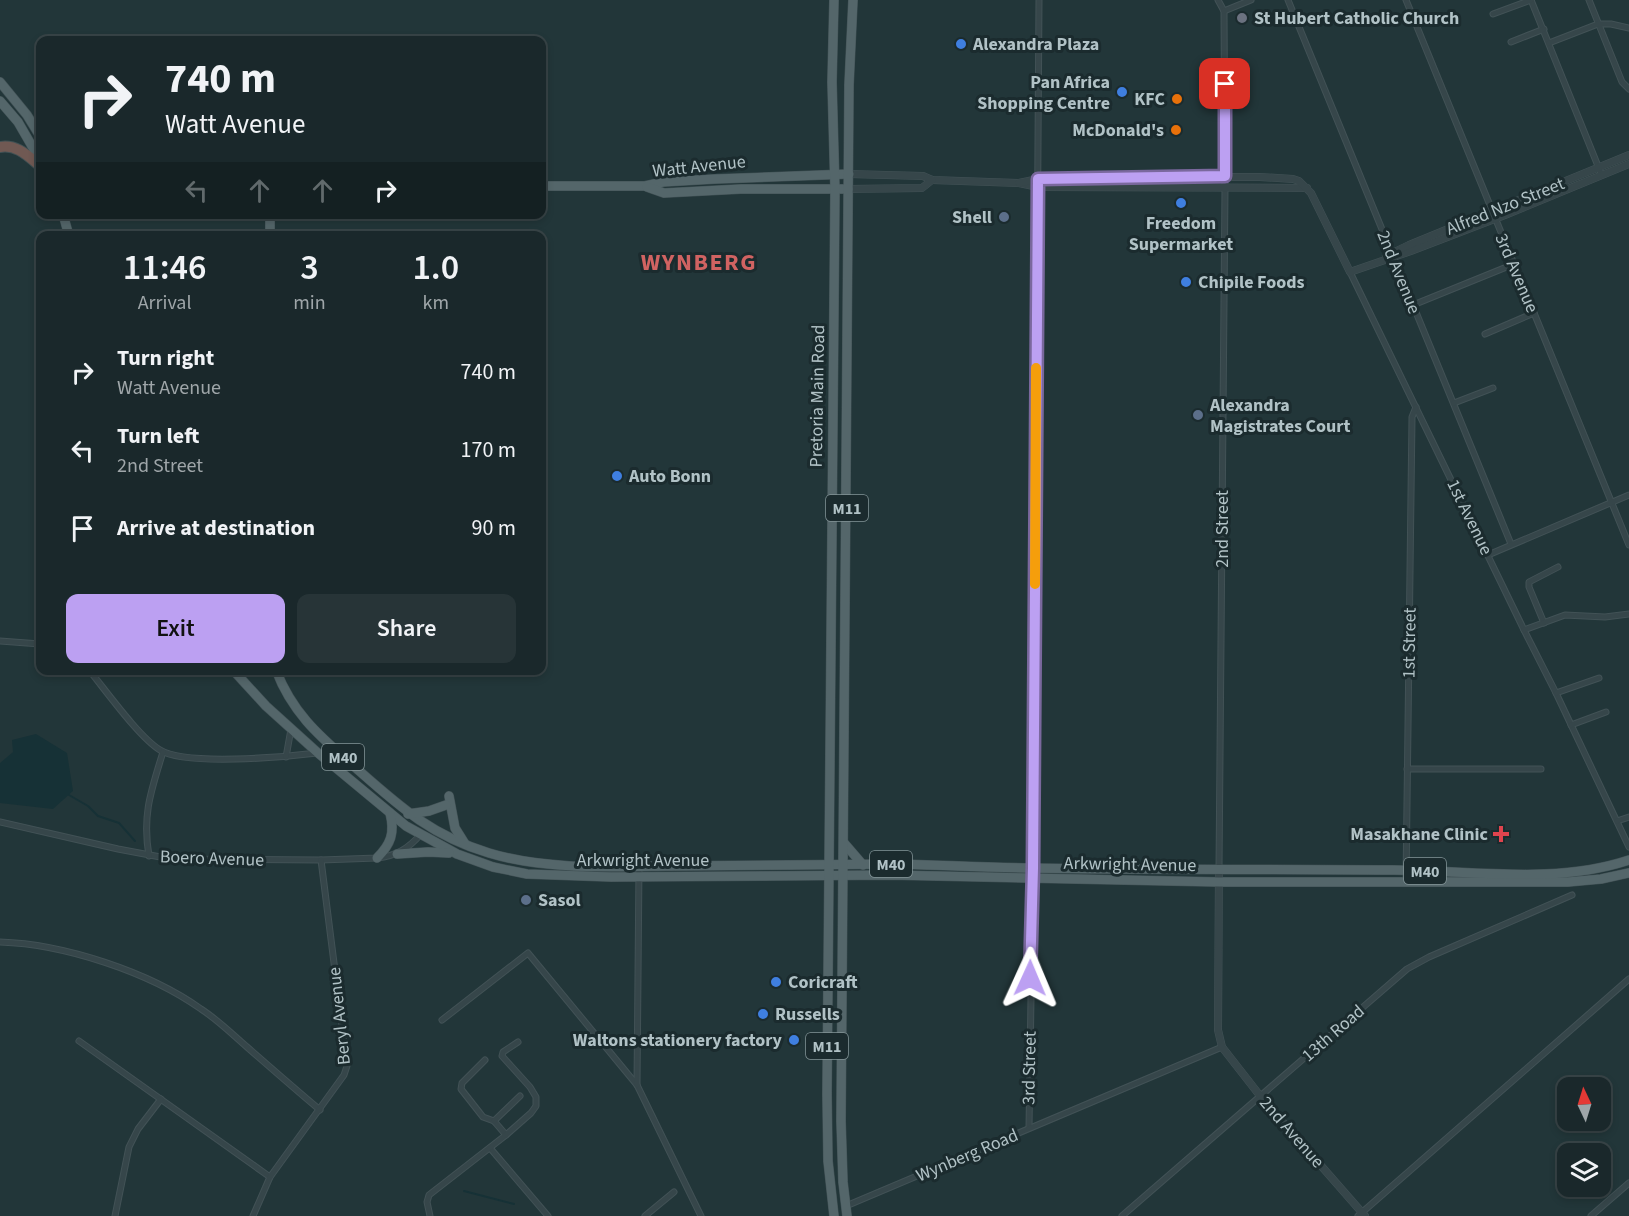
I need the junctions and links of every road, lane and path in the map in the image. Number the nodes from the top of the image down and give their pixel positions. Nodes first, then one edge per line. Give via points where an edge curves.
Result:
1 (834, 0) edge
2 (854, 0) edge
3 (1040, 0) edge
4 (1218, 0) edge
5 (1251, 0) edge
6 (1288, 0) edge
7 (1406, 0) edge
8 (1531, 0) edge
9 (1588, 0) edge
10 (1224, 11) junction
11 (1493, 14) dead end
12 (1598, 24) junction
13 (1629, 28) edge
14 (1544, 29) junction
15 (1511, 42) dead end
16 (1549, 43) junction
17 (0, 82) edge
18 (1629, 89) edge
19 (0, 101) edge
20 (36, 130) edge
21 (0, 147) edge
22 (36, 153) edge
23 (1629, 155) edge
24 (36, 163) edge
25 (1629, 164) edge
26 (1599, 168) junction
27 (834, 174) junction
28 (849, 174) junction
29 (1602, 175) junction
30 (1225, 176) junction
31 (730, 178) junction
32 (932, 180) junction
33 (1038, 183) junction
34 (546, 186) edge
35 (645, 186) junction
36 (1225, 188) junction
37 (1307, 188) junction
38 (848, 189) junction
39 (731, 190) junction
40 (835, 190) junction
41 (1493, 215) junction
42 (1392, 255) junction
43 (1514, 264) junction
44 (1350, 272) junction
45 (1413, 306) junction
46 (1534, 313) junction
47 (1485, 334) dead end
48 (1493, 387) dead end
49 (1454, 403) junction
50 (1416, 408) junction
51 (1629, 495) edge
52 (1612, 502) junction
53 (1511, 544) junction
54 (1629, 545) edge
55 (1488, 555) junction
56 (1558, 567) dead end
57 (1629, 614) edge
58 (1544, 623) junction
59 (1524, 630) junction
60 (0, 641) edge
61 (36, 644) edge
62 (93, 675) edge
63 (238, 675) edge
64 (278, 675) edge
65 (1599, 678) dead end
66 (1556, 693) junction
67 (1606, 712) dead end
68 (1571, 725) junction
69 (291, 729) junction
70 (163, 752) junction
71 (318, 753) junction
72 (286, 757) junction
73 (1407, 769) junction
74 (1541, 769) dead end
75 (390, 813) junction
76 (408, 814) junction
77 (1629, 817) edge
78 (1617, 821) junction
79 (0, 822) edge
80 (428, 827) junction
81 (421, 835) junction
82 (828, 843) junction
83 (844, 843) junction
84 (465, 844) junction
85 (1629, 847) edge
86 (397, 854) junction
87 (457, 854) junction
88 (149, 856) junction
89 (376, 858) junction
90 (321, 860) junction
91 (1629, 860) edge
92 (828, 864) junction
93 (843, 864) junction
94 (810, 865) junction
95 (863, 865) junction
96 (639, 866) junction
97 (1033, 868) junction
98 (1220, 868) junction
99 (1629, 873) edge
100 (1406, 875) junction
101 (828, 876) junction
102 (844, 876) junction
103 (639, 877) junction
104 (1033, 879) junction
105 (1219, 882) junction
106 (1572, 895) dead end
107 (0, 942) edge
108 (1629, 979) edge
109 (442, 1020) dead end
110 (79, 1041) dead end
111 (518, 1042) dead end
112 (1222, 1047) junction
113 (485, 1060) dead end
114 (637, 1084) junction
115 (520, 1096) dead end
116 (1261, 1097) junction
117 (161, 1098) junction
118 (320, 1110) junction
119 (494, 1121) junction
120 (1029, 1128) junction
121 (506, 1134) junction
122 (490, 1148) junction
123 (270, 1177) junction
124 (1629, 1183) edge
125 (674, 1192) dead end
126 (846, 1211) edge
127 (832, 1215) edge
128 (1362, 1215) edge
129 (115, 1216) edge
130 (254, 1216) edge
131 (430, 1216) edge
132 (548, 1216) edge
133 (645, 1216) edge
134 (701, 1216) edge
135 (1122, 1216) edge
136 (1591, 1216) edge

1 - 27 main road, Pretoria Main Road / M11
2 - 28 main road, Pretoria Main Road / M11
3 - 33 street, 3rd Street
4 - 10 street
5 - 10 street
6 - 42 street, 2nd Avenue
7 - 41 street, 3rd Avenue
8 - 11 street
8 - 14 street
9 - 12 street
10 - 30 street, 2nd Street
12 - 13 street
12 - 16 street
12 - 18 street via 1622,82
14 - 15 street
14 - 16 street
16 - 26 street
17 - 20 main road
19 - 22 main road
21 - 24 highway via 21,150
23 - 26 street, Alfred Nzo Street
25 - 29 street, Alfred Nzo Street
26 - 29 street
26 - 41 street, Alfred Nzo Street
27 - 28 main road, Watt Avenue
27 - 31 main road, Watt Avenue
27 - 40 main road, Pretoria Main Road / M11
28 - 32 street, Watt Avenue via 923,176
28 - 38 main road, Pretoria Main Road / M11
29 - 41 street, Alfred Nzo Street
30 - 33 street, Watt Avenue
30 - 36 street, 2nd Street
30 - 37 street, Watt Avenue via 1285,178 1299,181
31 - 35 main road, Watt Avenue
31 - 39 main road
32 - 33 street, Watt Avenue
32 - 38 street, Watt Avenue via 922,188
33 - 36 street, Watt Avenue
33 - 97 street, 3rd Street
34 - 35 main road
35 - 39 main road, Watt Avenue via 664,193
36 - 37 street, Watt Avenue
36 - 98 street, 2nd Street
37 - 44 street, 1st Avenue
38 - 40 main road, Watt Avenue
38 - 83 main road, Pretoria Main Road / M11
39 - 40 main road, Watt Avenue
40 - 82 main road, Pretoria Main Road / M11
41 - 42 street, Alfred Nzo Street
41 - 43 street, 3rd Avenue
42 - 44 street, Alfred Nzo Street
42 - 45 street, 2nd Avenue
43 - 45 street
43 - 46 street, 3rd Avenue
44 - 50 street, 1st Avenue
45 - 49 street, 2nd Avenue
46 - 47 street
46 - 52 street, 3rd Avenue
48 - 49 street
49 - 53 street, 2nd Avenue
50 - 55 street, 1st Avenue
50 - 73 street, 1st Street via 1412,417
51 - 52 street
52 - 53 street
52 - 54 street, 3rd Avenue
53 - 55 street
55 - 59 street, 1st Avenue
56 - 58 street via 1531,579 1528,585
57 - 58 street via 1571,614
58 - 59 street
59 - 66 street, 1st Avenue
60 - 61 street
62 - 70 street
63 - 69 main road, M40
64 - 76 main road, M40 via 289,700 311,728
65 - 66 street
66 - 68 street, 1st Avenue
67 - 68 street
68 - 78 street, 1st Avenue
69 - 71 main road, M40
69 - 72 street
70 - 72 street via 187,758
70 - 88 street via 146,816
71 - 72 street
71 - 75 main road, M40
73 - 74 street
73 - 100 street, 1st Street
75 - 81 main road, M40
75 - 89 main road via 390,843
76 - 80 main road, M40
76 - 84 main road via 429,811 448,800 455,828
77 - 78 street
78 - 85 street, 1st Avenue
79 - 88 street, Boero Avenue
80 - 81 street, Boero Avenue
80 - 84 main road, Arkwright Avenue / M40
81 - 86 street, Boero Avenue
81 - 87 main road, Arkwright Avenue / M40
82 - 92 main road, Pretoria Main Road / M11
82 - 94 main road
83 - 93 main road, Pretoria Main Road / M11
83 - 95 main road
84 - 96 main road, Arkwright Avenue / M40 via 527,861
86 - 87 main road
86 - 89 street, Boero Avenue
87 - 103 main road, Arkwright Avenue / M40 via 526,874
88 - 90 street, Boero Avenue via 196,861
89 - 90 street, Boero Avenue
90 - 118 street, Beryl Avenue via 347,1066
91 - 100 main road, Arkwright Avenue / M40 via 1575,872
92 - 93 main road, Arkwright Avenue / M40
92 - 94 main road, Arkwright Avenue / M40
92 - 101 main road, M11
93 - 95 main road, Arkwright Avenue / M40
93 - 102 main road, M11
94 - 96 main road, Arkwright Avenue / M40
95 - 97 main road, Arkwright Avenue / M40
96 - 103 street
97 - 98 main road, Arkwright Avenue / M40
97 - 104 street, 3rd Street
98 - 100 main road, Arkwright Avenue / M40
98 - 105 street, 2nd Street
99 - 100 main road, Arkwright Avenue / M40 via 1568,882
100 - 105 main road, Arkwright Avenue / M40
101 - 102 main road, Arkwright Avenue / M40
101 - 103 main road, Arkwright Avenue / M40
101 - 127 main road, M11 via 827,1136
102 - 104 main road, Arkwright Avenue / M40
102 - 126 main road, M11 via 841,1121
103 - 114 street
104 - 105 main road, Arkwright Avenue / M40
104 - 120 street, 3rd Street
105 - 112 street, 2nd Street via 1218,1030
106 - 116 street, 13th Road via 1418,962
107 - 118 street via 40,945 91,958 183,998 212,1016
108 - 128 street
109 - 114 street via 528,953
110 - 117 street
111 - 121 street via 502,1056 530,1087 536,1106
112 - 116 street, 2nd Avenue
112 - 120 street, Wynberg Road
113 - 119 street via 462,1083 461,1089 483,1117
114 - 134 street
115 - 119 street
116 - 128 street, 2nd Avenue
116 - 135 street, 13th Road
117 - 123 street
117 - 129 street via 129,1147
118 - 123 street, Beryl Avenue
119 - 121 street
120 - 126 street, Wynberg Road
121 - 122 street
122 - 131 street via 429,1195
122 - 132 street
123 - 130 street, Beryl Avenue
124 - 136 street
125 - 133 street

